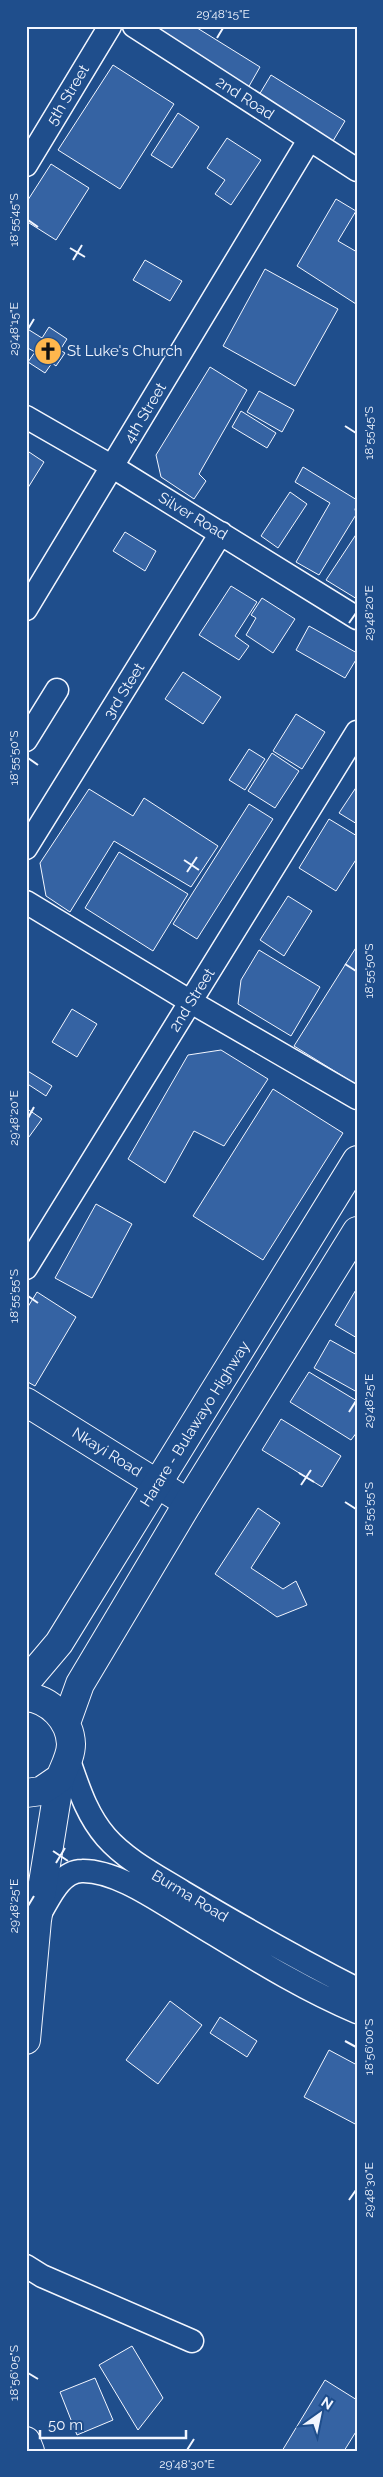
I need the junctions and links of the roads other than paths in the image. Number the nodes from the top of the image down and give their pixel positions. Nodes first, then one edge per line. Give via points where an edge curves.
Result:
1 (110, 26) edge
2 (134, 26) edge
3 (309, 140) junction
4 (26, 164) edge
5 (357, 170) edge
6 (26, 417) edge
7 (113, 467) junction
8 (221, 533) junction
9 (26, 608) edge
10 (357, 618) edge
11 (57, 690) dead end
12 (357, 732) edge
13 (26, 740) edge
14 (26, 848) edge
15 (26, 902) edge
16 (191, 1002) junction
17 (357, 1098) edge
18 (357, 1160) edge
19 (357, 1231) edge
20 (26, 1268) edge
21 (252, 1330) junction
22 (283, 1349) junction
23 (26, 1402) edge
24 (195, 1424) junction
25 (225, 1443) junction
26 (158, 1484) junction
27 (188, 1503) junction
28 (26, 1682) edge
29 (26, 1697) edge
30 (66, 1723) junction
31 (64, 1768) junction
32 (26, 1793) edge
33 (37, 1920) junction
34 (357, 1989) edge
35 (357, 2012) edge
36 (26, 2040) edge
37 (31, 2273) edge
38 (192, 2341) dead end
39 (26, 2441) edge
40 (30, 2451) edge

1 - 4 street, 5th Street
2 - 3 street, 2nd Road
3 - 5 street, 2nd Road
3 - 7 street, 4th Street
6 - 7 street, Silver Road
7 - 8 street, Silver Road
7 - 9 street, 4th Street
8 - 10 street, Silver Road
8 - 14 street, 3rd Steet
11 - 13 street
12 - 16 street, 2nd Street
15 - 16 street
16 - 17 street
16 - 20 street, 2nd Street
18 - 21 main road, Harare - Bulawayo Highway
19 - 22 main road
21 - 22 main road
21 - 24 main road, Harare - Bulawayo Highway
22 - 25 main road
23 - 26 main road, Nkayi Road
24 - 25 main road
24 - 26 main road, Harare - Bulawayo Highway
25 - 27 main road
26 - 27 main road, Nkayi Road
26 - 28 main road, Harare - Bulawayo Highway via 59,1643
27 - 30 main road via 80,1684
29 - 30 main road via 36,1698 53,1707
30 - 31 main road via 71,1744
31 - 32 main road via 41,1790
31 - 33 main road
31 - 34 street, Burma Road via 94,1822 126,1854 221,1915
33 - 35 street via 52,1892 71,1873 81,1870 116,1878 299,1983
33 - 36 main road
37 - 38 street
39 - 40 main road

